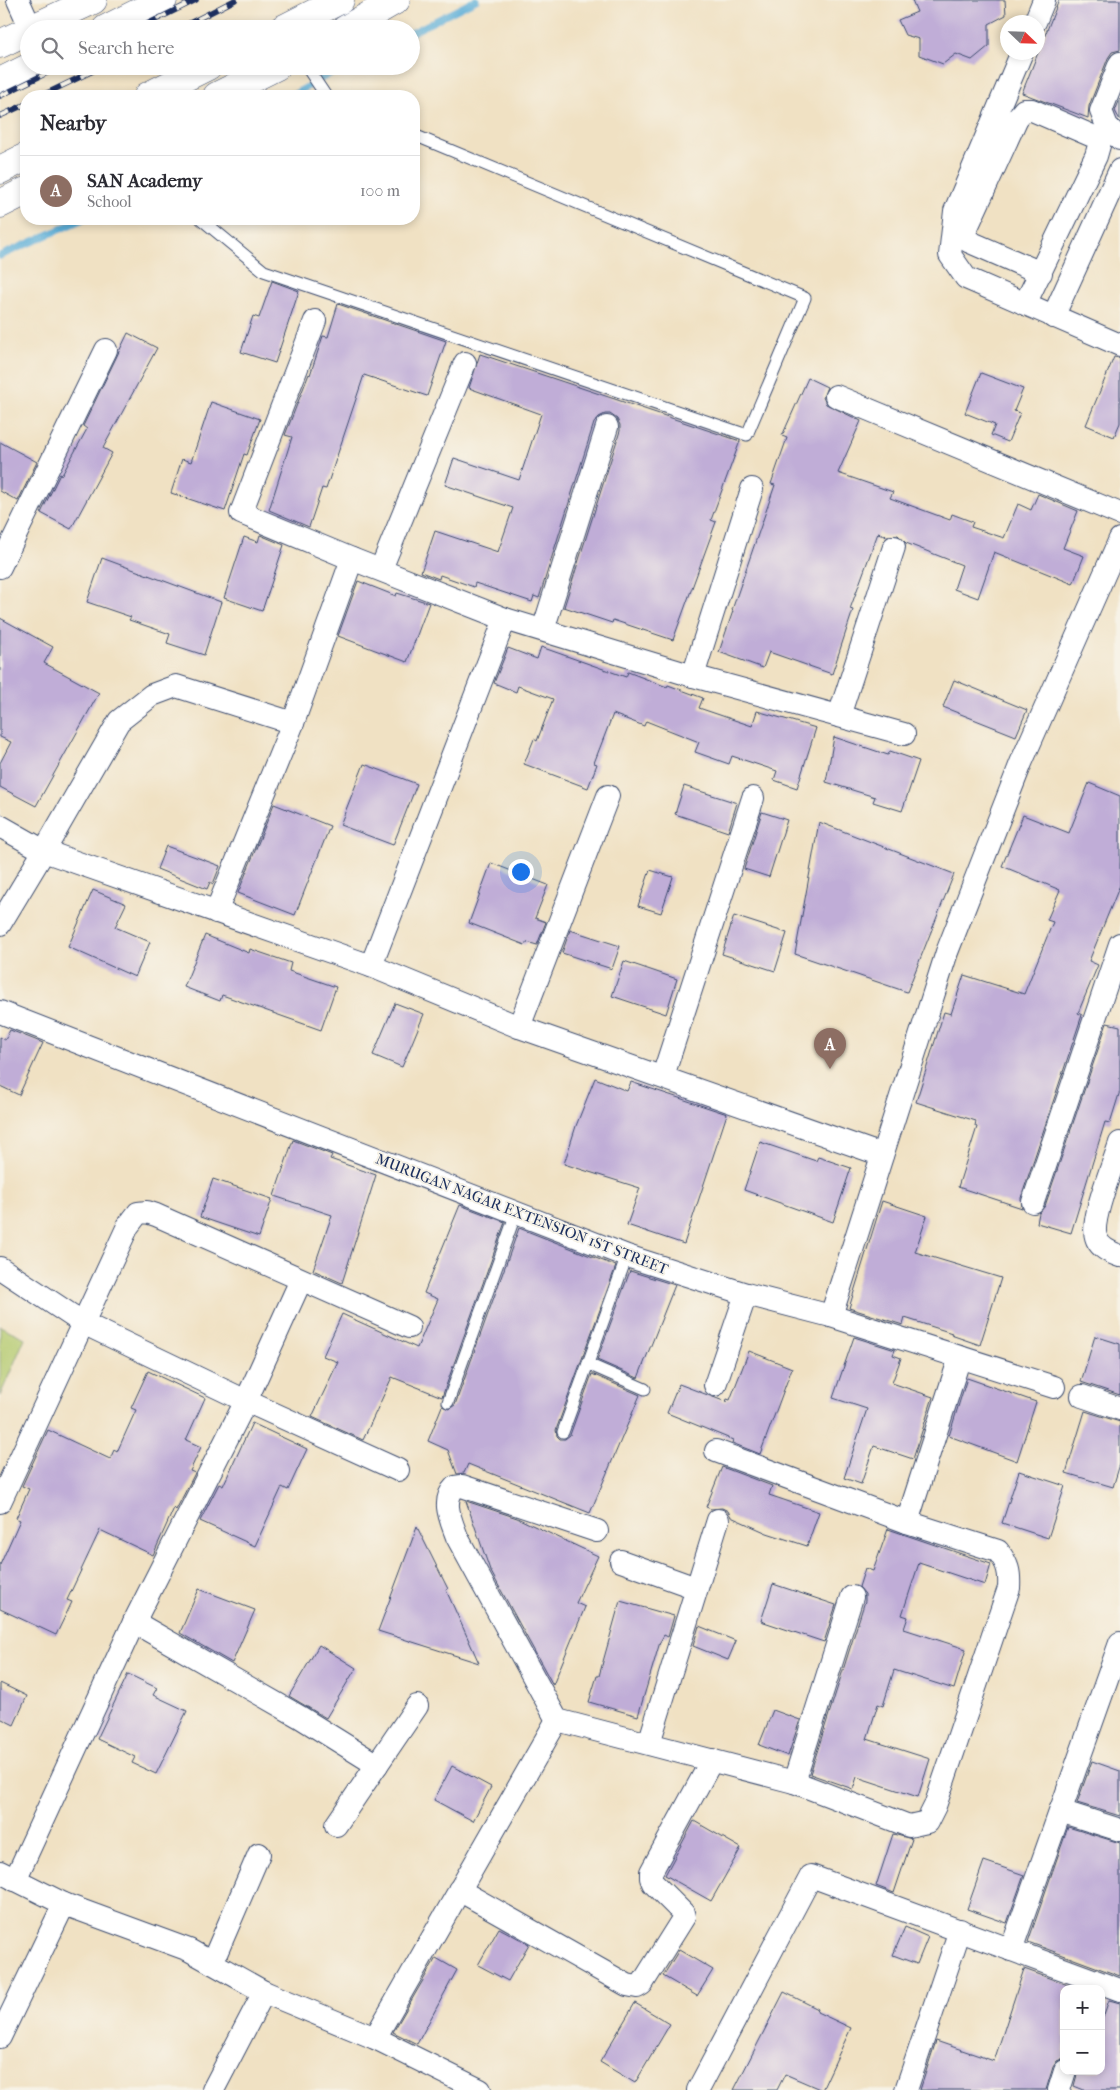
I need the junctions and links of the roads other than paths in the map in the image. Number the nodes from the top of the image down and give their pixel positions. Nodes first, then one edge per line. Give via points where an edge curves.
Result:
1 (18, 0) edge
2 (94, 0) edge
3 (163, 0) edge
4 (340, 0) edge
5 (396, 0) edge
6 (1044, 0) edge
7 (1038, 15) edge
8 (26, 20) edge
9 (50, 20) edge
10 (124, 20) edge
11 (301, 20) edge
12 (362, 20) edge
13 (20, 34) edge
14 (0, 44) edge
15 (1019, 60) edge
16 (1120, 62) edge
17 (20, 72) edge
18 (190, 75) edge
19 (259, 75) edge
20 (312, 75) edge
21 (0, 82) edge
22 (160, 90) edge
23 (229, 90) edge
24 (322, 90) edge
25 (420, 138) edge
26 (1120, 139) edge
27 (20, 160) edge
28 (985, 164) junction
29 (0, 170) edge
30 (1120, 170) edge
31 (20, 194) edge
32 (0, 204) edge
33 (208, 225) edge
34 (974, 244) junction
35 (963, 272) junction
36 (1041, 274) junction
37 (1025, 304) junction
38 (1053, 317) junction
39 (315, 321) dead end
40 (1120, 346) edge
41 (106, 350) dead end
42 (466, 363) dead end
43 (836, 396) dead end
44 (607, 427) dead end
45 (752, 489) dead end
46 (1120, 514) edge
47 (1120, 539) edge
48 (894, 548) dead end
49 (352, 559) junction
50 (0, 567) edge
51 (381, 569) junction
52 (506, 619) junction
53 (543, 630) junction
54 (693, 676) junction
55 (839, 716) junction
56 (293, 723) junction
57 (904, 734) dead end
58 (608, 796) dead end
59 (753, 798) dead end
60 (0, 826) edge
61 (44, 851) junction
62 (216, 912) junction
63 (0, 924) edge
64 (1120, 944) edge
65 (371, 966) junction
66 (1111, 997) edge
67 (0, 1012) edge
68 (519, 1027) junction
69 (663, 1076) junction
70 (1120, 1143) edge
71 (882, 1155) junction
72 (1033, 1202) dead end
73 (516, 1213) junction
74 (627, 1256) junction
75 (1120, 1256) edge
76 (0, 1268) edge
77 (301, 1280) junction
78 (746, 1294) junction
79 (831, 1316) junction
80 (83, 1323) junction
81 (409, 1327) dead end
82 (960, 1357) junction
83 (588, 1364) junction
84 (715, 1385) dead end
85 (1054, 1387) dead end
86 (645, 1389) dead end
87 (1082, 1396) dead end
88 (246, 1401) junction
89 (448, 1402) dead end
90 (1120, 1408) edge
91 (563, 1432) dead end
92 (716, 1452) dead end
93 (398, 1470) dead end
94 (0, 1502) edge
95 (718, 1520) dead end
96 (907, 1522) junction
97 (597, 1531) dead end
98 (622, 1561) dead end
99 (696, 1588) junction
100 (852, 1597) dead end
101 (134, 1622) junction
102 (1120, 1643) edge
103 (417, 1706) dead end
104 (556, 1720) junction
105 (649, 1743) junction
106 (712, 1760) junction
107 (377, 1764) junction
108 (794, 1782) junction
109 (1060, 1810) junction
110 (336, 1825) dead end
111 (1120, 1830) edge
112 (259, 1854) dead end
113 (7, 1876) edge
114 (459, 1890) junction
115 (64, 1904) junction
116 (960, 1930) junction
117 (1011, 1950) junction
118 (212, 1963) junction
119 (1094, 1985) edge
120 (1105, 1987) edge
121 (1120, 1990) edge
122 (264, 1992) junction
123 (0, 2037) edge
124 (375, 2038) junction
125 (1064, 2075) edge
126 (213, 2090) edge
127 (480, 2090) edge
128 (698, 2090) edge
129 (906, 2090) edge
130 (1059, 2090) edge

1 - 8 street
2 - 9 main road
3 - 10 main road
4 - 11 main road
5 - 12 main road
6 - 7 street
13 - 14 main road
15 - 28 street
16 - 26 street via 1100,111 1107,126
17 - 21 main road
18 - 22 main road
19 - 23 main road
20 - 24 lane
25 - 33 lane via 805,298 747,435 264,271
27 - 29 main road
28 - 34 street via 964,234 965,239
28 - 35 street via 955,211 950,255
28 - 36 street via 1024,110 1032,110 1100,142
30 - 38 street
31 - 32 main road
34 - 35 street
34 - 36 street
35 - 37 street via 966,278
36 - 37 street
37 - 38 street
38 - 40 street
39 - 49 street via 241,513
41 - 50 street
42 - 51 street
43 - 46 street
44 - 53 street
45 - 54 street
47 - 71 street via 1021,763 947,952
48 - 55 street
49 - 51 street
49 - 56 street
51 - 52 street
52 - 53 street
52 - 65 street
53 - 54 street
54 - 55 street
55 - 57 street
56 - 61 street via 176,686 152,695 119,721
56 - 62 street
58 - 68 street
59 - 69 street
60 - 61 street
61 - 62 street
61 - 63 street
62 - 65 street
64 - 66 street
65 - 68 street
66 - 72 street
67 - 73 street, MURUGAN NAGAR EXTENSION 1ST STREET
68 - 69 street
69 - 71 street
70 - 75 street via 1095,1222 1096,1239 1108,1251
71 - 79 street
73 - 74 street, MURUGAN NAGAR EXTENSION 1ST STREET
73 - 89 lane
74 - 78 street, MURUGAN NAGAR EXTENSION 1ST STREET
74 - 83 lane
76 - 80 street
77 - 80 street via 156,1215 138,1213 128,1226
77 - 81 street
77 - 88 street
78 - 79 street, MURUGAN NAGAR EXTENSION 1ST STREET
78 - 84 street
79 - 82 street, MURUGAN NAGAR EXTENSION 1ST STREET
80 - 88 street
80 - 94 street
82 - 85 street, MURUGAN NAGAR EXTENSION 1ST STREET
82 - 96 street
83 - 86 lane
83 - 91 lane
87 - 90 street
88 - 93 street
88 - 101 street
92 - 96 street
95 - 99 street
96 - 108 street via 998,1551 1008,1564 1010,1574 1009,1588 936,1806 927,1822 909,1826
97 - 104 street via 462,1486 449,1493 449,1516 458,1537
98 - 99 street
99 - 105 street
100 - 108 street
101 - 107 street
101 - 113 street
102 - 109 street
103 - 107 street
104 - 105 street
104 - 114 street
105 - 106 street
106 - 108 street
106 - 114 street via 651,1872 653,1883 684,1917 637,1987 628,1985
107 - 110 street
109 - 111 street
109 - 117 street
112 - 118 street
113 - 115 street
114 - 124 street
115 - 118 street via 189,1950
115 - 123 street
116 - 117 street
116 - 128 street via 812,1876
116 - 129 street
117 - 119 street
118 - 122 street
120 - 121 street
122 - 124 street
122 - 126 street
124 - 127 street
125 - 130 street

